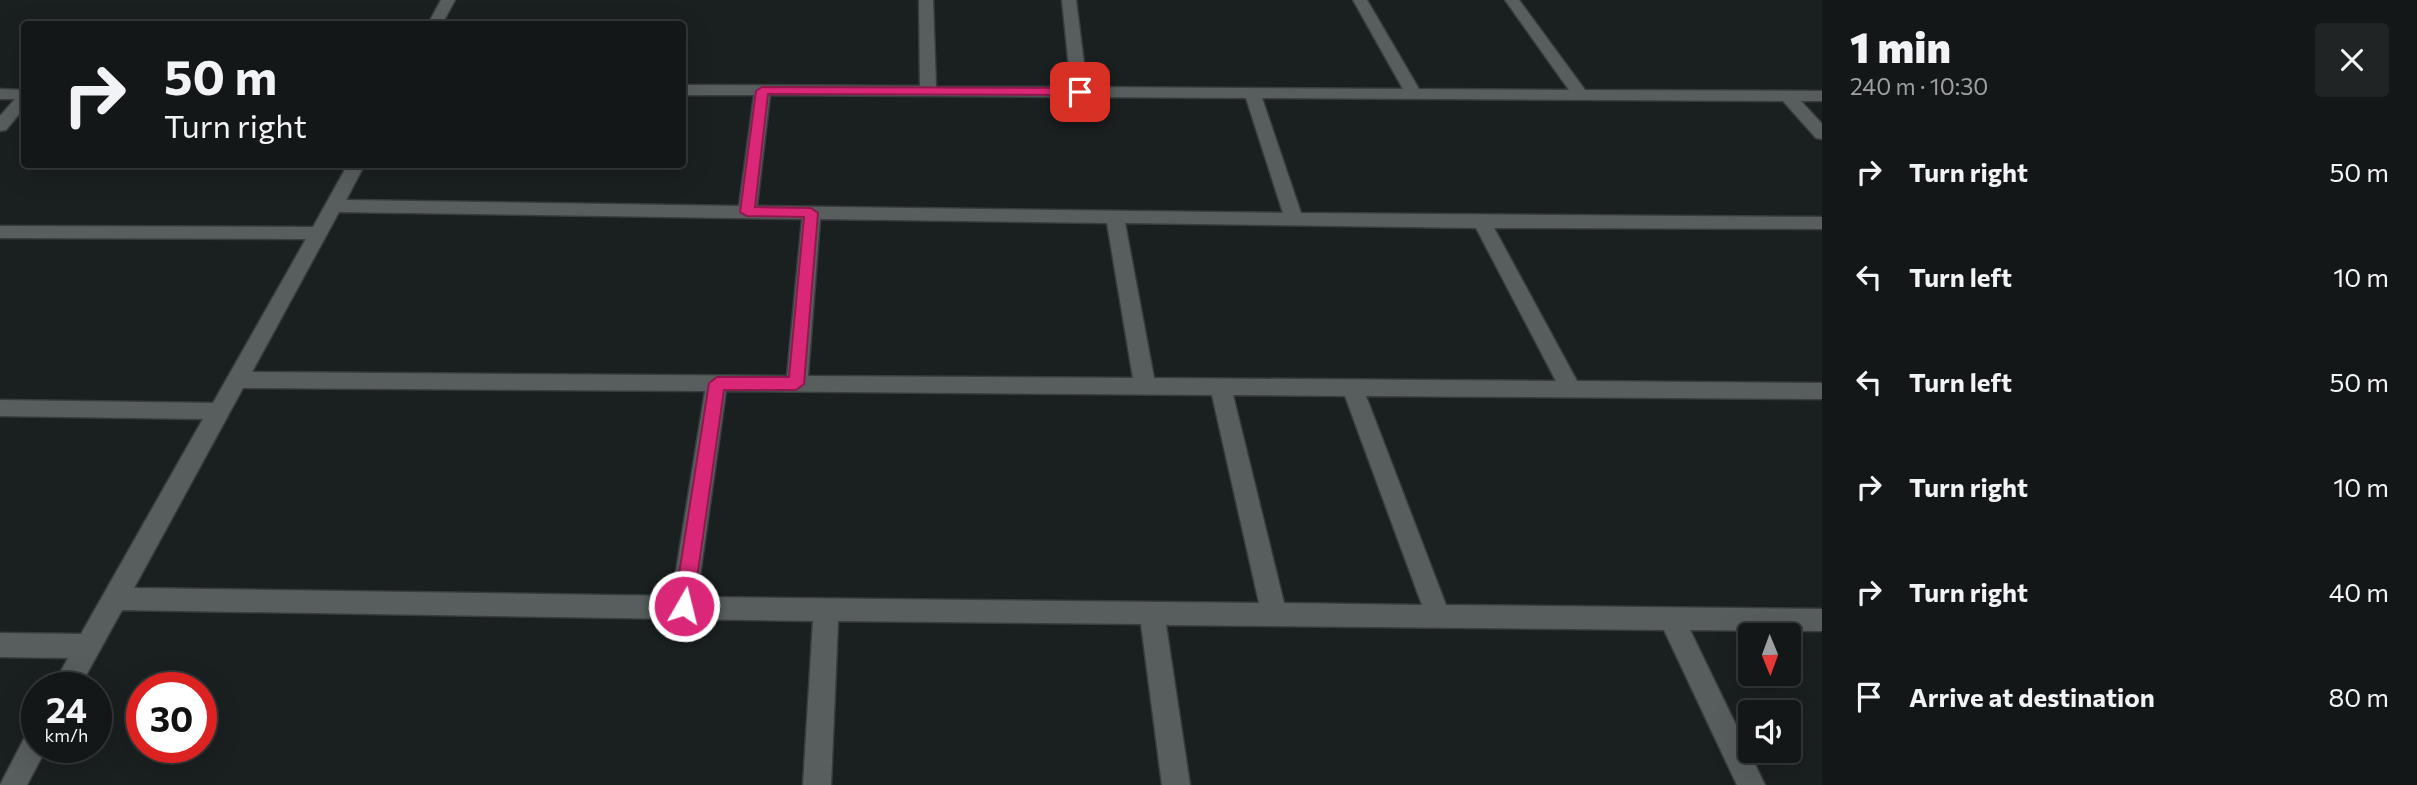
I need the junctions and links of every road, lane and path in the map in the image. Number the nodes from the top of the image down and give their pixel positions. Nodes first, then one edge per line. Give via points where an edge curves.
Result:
1 (449, 0) edge
2 (926, 0) edge
3 (1069, 0) edge
4 (1360, 0) edge
5 (1512, 0) edge
6 (437, 21) edge
7 (686, 90) edge
8 (762, 91) junction
9 (928, 92) junction
10 (1080, 92) junction
11 (0, 94) edge
12 (1253, 94) junction
13 (1413, 94) junction
14 (1581, 96) junction
15 (1788, 96) junction
16 (1822, 96) edge
17 (21, 97) edge
18 (21, 101) edge
19 (0, 126) edge
20 (1822, 134) edge
21 (355, 168) edge
22 (333, 206) junction
23 (747, 212) junction
24 (811, 213) junction
25 (1115, 217) junction
26 (1294, 219) junction
27 (1482, 222) junction
28 (1822, 223) edge
29 (0, 232) edge
30 (318, 233) junction
31 (237, 380) junction
32 (717, 383) junction
33 (796, 384) junction
34 (1145, 386) junction
35 (1222, 387) junction
36 (1353, 388) junction
37 (1571, 389) junction
38 (1822, 391) edge
39 (0, 408) edge
40 (219, 411) junction
41 (114, 599) junction
42 (684, 606) junction
43 (826, 610) junction
44 (1152, 612) junction
45 (1274, 614) junction
46 (1438, 615) junction
47 (1671, 618) junction
48 (1822, 620) edge
49 (0, 645) edge
50 (88, 646) junction
51 (74, 672) edge
52 (24, 763) edge
53 (12, 785) edge
54 (817, 785) edge
55 (1176, 785) edge
56 (1751, 785) edge

1 - 6 street
2 - 9 street
3 - 10 street
4 - 13 street
5 - 14 street
7 - 8 street
8 - 9 street
8 - 23 street
9 - 10 street
10 - 12 street
11 - 17 street
12 - 13 street
12 - 26 street
13 - 14 street
14 - 15 street
15 - 16 street
15 - 20 street
18 - 19 street
21 - 22 street
22 - 23 street
22 - 30 street
23 - 24 street
24 - 25 street
24 - 33 street
25 - 26 street
25 - 34 street
26 - 27 street
27 - 28 street
27 - 37 street
29 - 30 street
30 - 31 street
31 - 32 street
31 - 40 street
32 - 33 street
32 - 42 street
33 - 34 street
34 - 35 street
35 - 36 street
35 - 45 street
36 - 37 street
36 - 46 street
37 - 38 street
39 - 40 street
40 - 41 street
41 - 42 street
41 - 50 street
42 - 43 street
43 - 44 street
43 - 54 street
44 - 45 street
44 - 55 street
45 - 46 street
46 - 47 street
47 - 48 street
47 - 56 street
49 - 50 street
50 - 51 street
52 - 53 street

